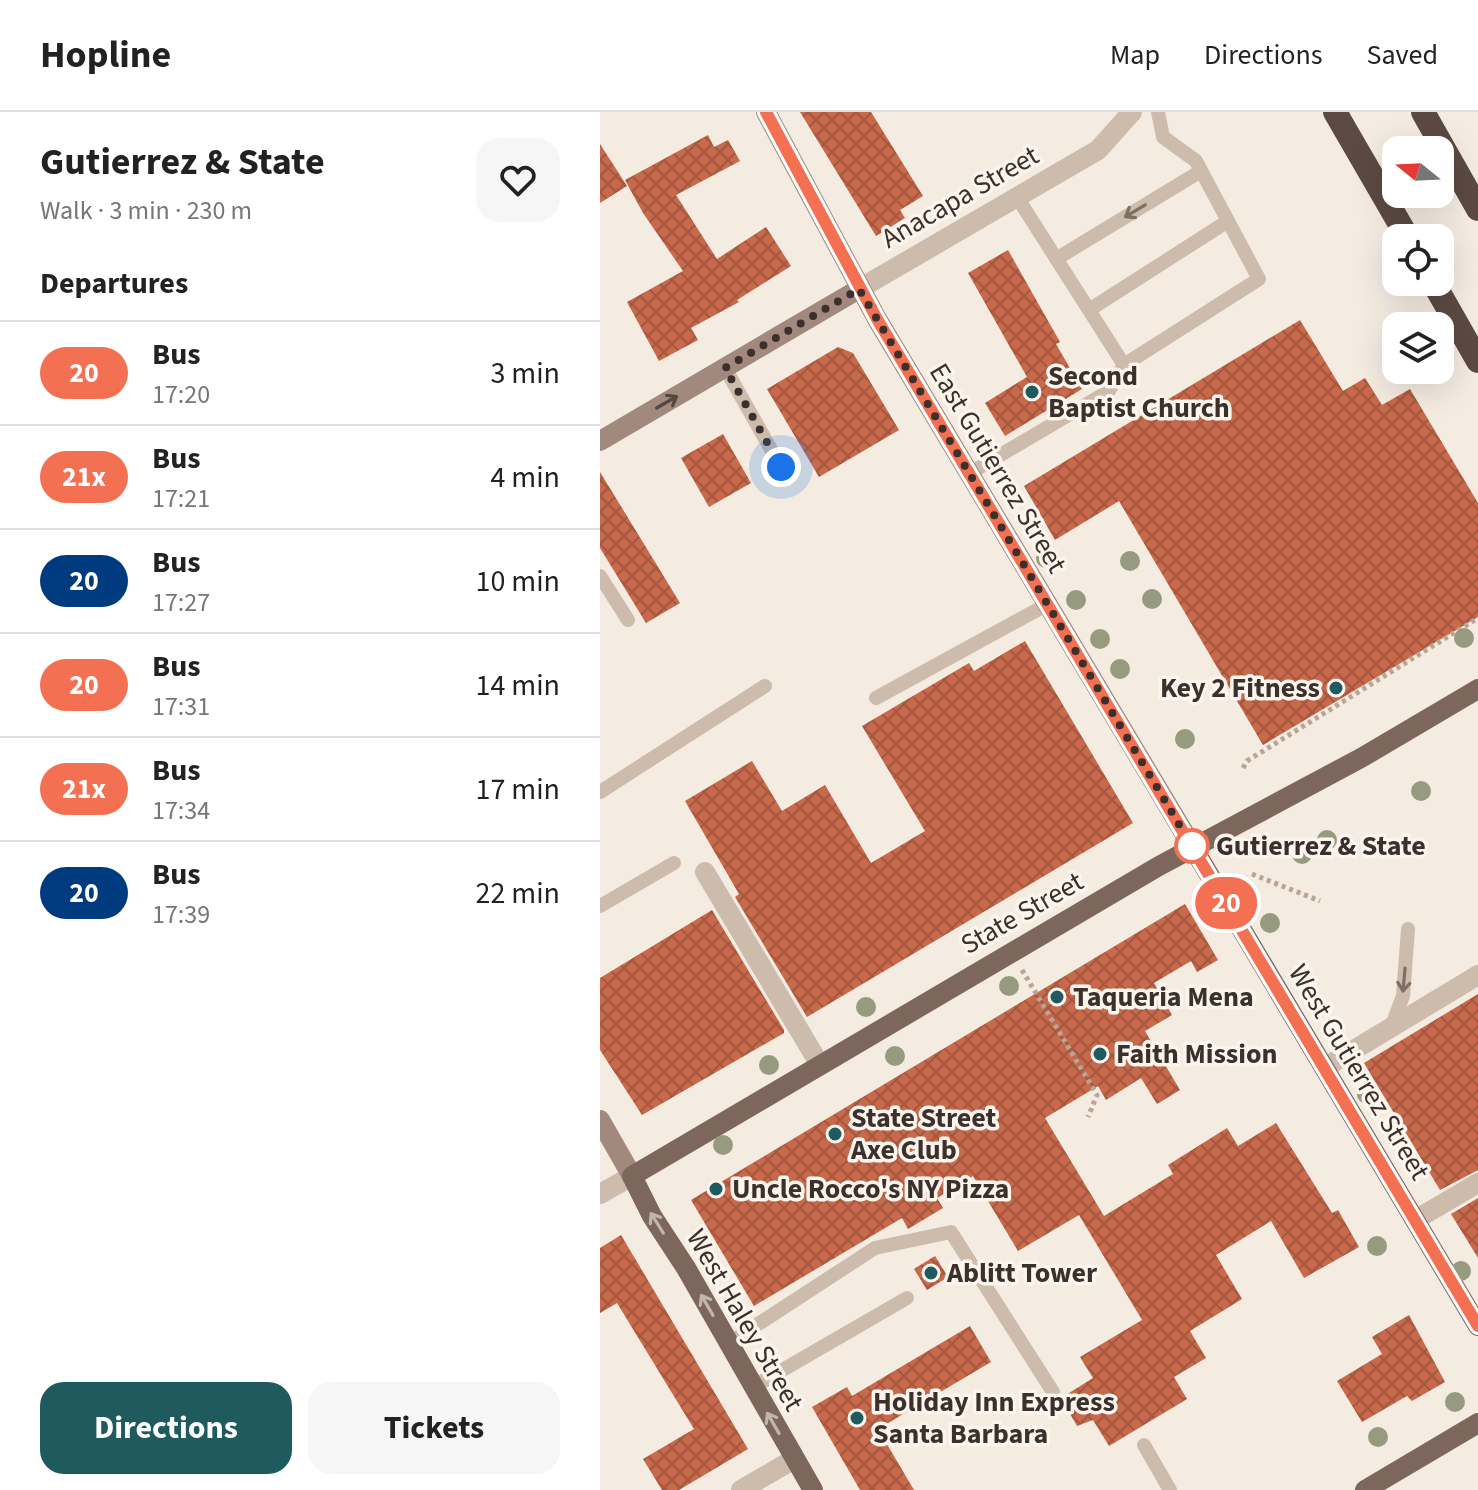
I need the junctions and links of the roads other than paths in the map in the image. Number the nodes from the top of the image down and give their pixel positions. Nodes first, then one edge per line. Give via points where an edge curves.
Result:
1 (766, 112) edge
2 (1132, 112) edge
3 (1158, 112) edge
4 (1423, 112) edge
5 (1336, 115) edge
6 (1201, 171) junction
7 (1017, 197) junction
8 (1478, 209) edge
9 (1228, 221) junction
10 (1400, 224) edge
11 (1056, 259) junction
12 (859, 289) junction
13 (1441, 296) edge
14 (1089, 310) junction
15 (1478, 361) edge
16 (1124, 365) junction
17 (725, 368) junction
18 (600, 441) edge
19 (781, 467) dead end
20 (970, 473) junction
21 (600, 576) edge
22 (1046, 605) junction
23 (628, 620) dead end
24 (765, 686) dead end
25 (1478, 689) edge
26 (876, 698) dead end
27 (600, 792) edge
28 (1192, 846) junction
29 (674, 863) dead end
30 (705, 872) dead end
31 (600, 906) edge
32 (1408, 929) dead end
33 (1478, 975) edge
34 (1391, 1028) junction
35 (820, 1065) junction
36 (1324, 1068) junction
37 (600, 1120) edge
38 (632, 1176) junction
39 (1478, 1183) edge
40 (600, 1194) edge
41 (1415, 1220) junction
42 (907, 1298) dead end
43 (1478, 1326) edge
44 (729, 1343) junction
45 (753, 1387) junction
46 (1053, 1392) dead end
47 (1478, 1423) edge
48 (1144, 1445) dead end
49 (794, 1459) junction
50 (741, 1490) edge
51 (813, 1490) edge
52 (1170, 1490) edge
53 (1365, 1490) edge

1 - 12 main road, East Gutierrez Street
2 - 7 street, Anacapa Street via 1098,150
3 - 6 lane via 1163,137 1196,161
4 - 8 highway
5 - 10 highway
6 - 9 lane
6 -> 11 lane
7 - 11 lane
7 - 12 street, Anacapa Street
9 - 14 lane
9 - 16 lane via 1259,279
11 - 14 lane
12 - 17 main road, Anacapa Street
12 - 20 main road, East Gutierrez Street
13 - 15 highway
14 - 16 lane
16 - 20 lane via 1109,391
18 -> 17 main road, Anacapa Street
17 - 19 lane
20 - 22 main road, East Gutierrez Street
21 - 23 lane
22 - 26 lane
22 - 28 main road, East Gutierrez Street
24 - 27 lane
25 - 28 main road, State Street via 1361,758
28 - 35 main road, State Street
28 - 36 main road, West Gutierrez Street
29 - 31 lane
30 - 35 street
32 -> 34 lane via 1403,996
33 - 34 street
34 - 36 street
35 - 38 main road, State Street
36 - 41 main road, West Gutierrez Street
37 - 38 main road
38 - 40 street, State Street
44 -> 38 main road, West Haley Street
39 - 41 street
41 - 43 main road, West Gutierrez Street
42 - 45 lane
44 - 45 main road, West Haley Street
44 - 46 lane via 875,1248 951,1232
49 -> 45 main road, West Haley Street
47 - 53 main road
48 - 52 lane
49 - 50 street
49 - 51 main road, West Haley Street

